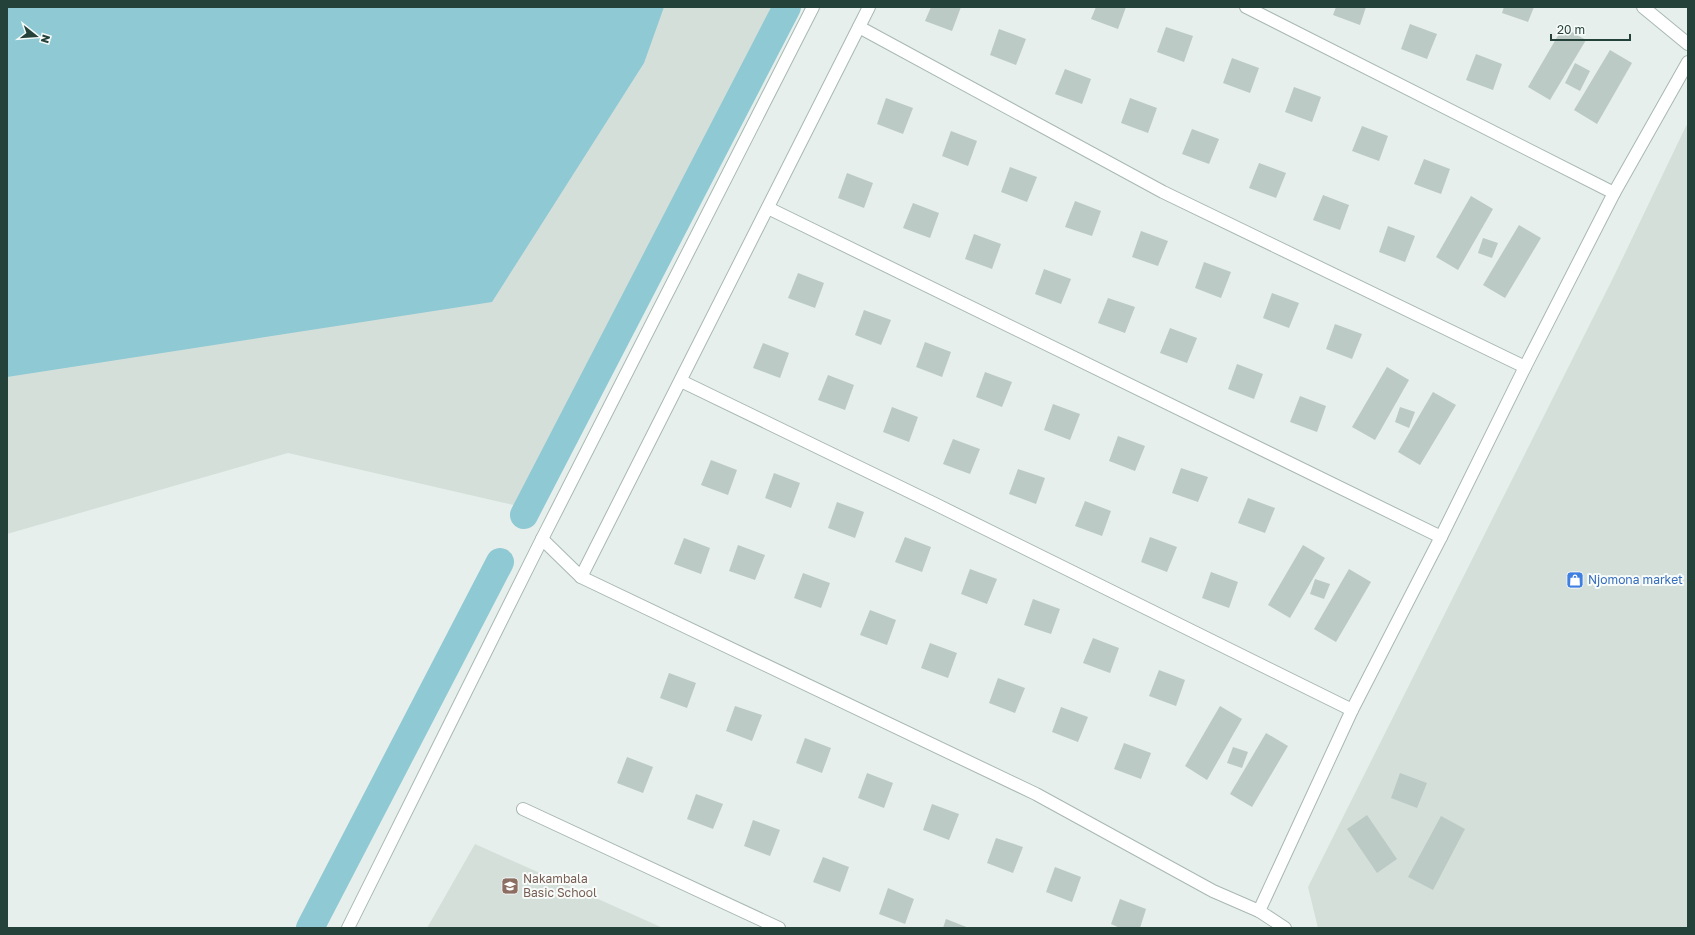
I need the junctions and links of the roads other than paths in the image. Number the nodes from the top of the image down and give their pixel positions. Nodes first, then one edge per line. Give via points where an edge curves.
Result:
1 (813, 7) edge
2 (869, 7) edge
3 (1246, 7) edge
4 (1643, 7) edge
5 (859, 27) junction
6 (1688, 44) edge
7 (1688, 62) edge
8 (1614, 193) junction
9 (768, 208) junction
10 (1525, 367) junction
11 (682, 381) junction
12 (1441, 537) junction
13 (542, 539) junction
14 (581, 577) junction
15 (1352, 710) junction
16 (523, 809) dead end
17 (1259, 911) junction
18 (348, 928) edge
19 (779, 928) edge
20 (1285, 928) edge

1 - 13 lane
2 - 5 lane
3 - 8 lane
4 - 6 lane
5 - 9 lane
5 - 10 lane via 1163,192
7 - 8 lane
8 - 10 lane
9 - 11 lane
9 - 12 lane
10 - 12 lane
11 - 14 lane
11 - 15 lane
12 - 15 lane
13 - 14 lane
13 - 18 lane
14 - 17 lane via 1036,794 1213,890
15 - 17 lane
16 - 19 lane
17 - 20 lane

